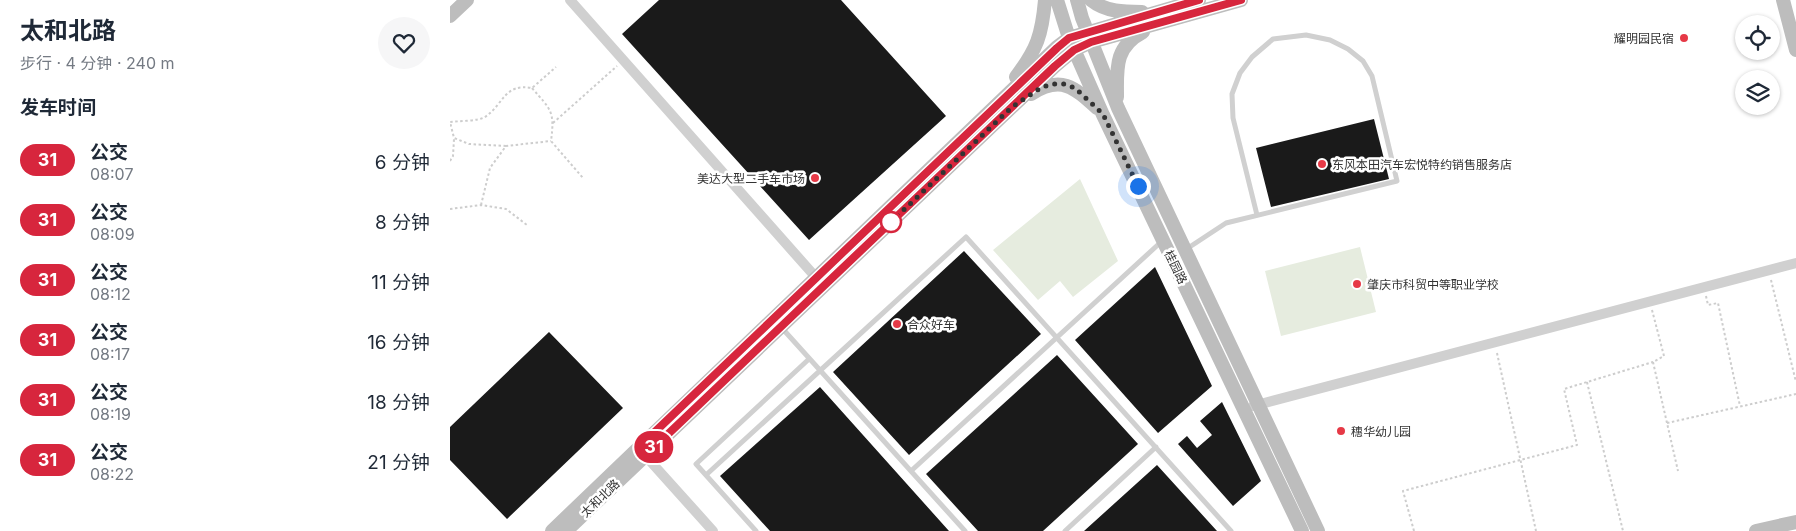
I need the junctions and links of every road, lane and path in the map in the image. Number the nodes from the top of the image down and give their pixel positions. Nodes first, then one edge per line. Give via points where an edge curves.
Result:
1 (466, 0) edge
2 (570, 0) edge
3 (1045, 0) edge
4 (1057, 0) edge
5 (1077, 0) edge
6 (1091, 0) edge
7 (1199, 0) edge
8 (1241, 0) edge
9 (1783, 0) edge
10 (450, 16) edge
11 (1160, 17) junction
12 (1090, 37) junction
13 (1071, 44) junction
14 (1796, 50) edge
15 (623, 60) junction
16 (556, 67) dead end
17 (532, 88) junction
18 (1012, 89) junction
19 (1012, 107) junction
20 (1118, 108) junction
21 (1103, 114) junction
22 (553, 123) junction
23 (454, 138) junction
24 (551, 141) junction
25 (506, 146) junction
26 (450, 161) edge
27 (583, 178) dead end
28 (481, 205) junction
29 (450, 209) edge
30 (1257, 215) junction
31 (527, 225) dead end
32 (1164, 240) junction
33 (1185, 250) junction
34 (1796, 263) edge
35 (1769, 270) junction
36 (819, 282) junction
37 (1705, 287) junction
38 (1650, 302) junction
39 (776, 323) junction
40 (1057, 338) junction
41 (1495, 343) junction
42 (809, 358) junction
43 (1653, 362) junction
44 (820, 371) junction
45 (1587, 382) junction
46 (1796, 382) edge
47 (1796, 394) edge
48 (1258, 405) junction
49 (1740, 406) junction
50 (1244, 408) junction
51 (1667, 423) junction
52 (1156, 447) junction
53 (641, 452) junction
54 (1521, 460) junction
55 (911, 471) junction
56 (1678, 471) dead end
57 (706, 475) junction
58 (1796, 522) edge
59 (552, 531) edge
60 (566, 531) edge
61 (713, 531) edge
62 (756, 531) edge
63 (965, 531) edge
64 (1065, 531) edge
65 (1231, 531) edge
66 (1302, 531) edge
67 (1318, 531) edge
68 (1414, 531) edge
69 (1536, 531) edge
70 (1623, 531) edge
71 (1756, 531) edge

1 - 10 main road
2 - 15 street
3 - 18 main road via 1039,38
4 - 13 main road, 桂园路
5 - 12 main road
6 - 11 main road via 1098,6 1117,12
7 - 11 main road, 太和北路
8 - 11 main road, 太和北路
9 - 14 main road
11 - 12 main road, 太和北路
11 - 20 main road via 1133,37 1121,52 1117,70
12 - 13 main road, 太和北路
12 - 20 main road
13 - 18 main road, 太和北路 via 1057,48
13 - 19 main road, 太和北路
13 - 21 main road, 桂园路
15 - 22 path
15 - 36 street
16 - 17 path
17 - 22 path via 551,110
17 - 23 path via 522,86 510,90 484,118 450,122
18 - 36 main road, 太和北路
19 - 21 main road via 1042,87 1064,84 1075,88
19 - 36 main road, 太和北路
20 - 33 main road
21 - 32 main road, 桂园路
22 - 24 path
23 - 25 path via 469,144
23 - 26 path
24 - 25 path
24 - 27 path
25 - 28 path via 490,168
28 - 29 path
28 - 31 path via 506,210
30 - 30 lane via 1398,181 1372,76 1363,61 1330,40 1306,34 1273,39 1252,57 1240,73 1232,94 1233,118
30 - 33 lane via 1226,223
32 - 40 lane
32 - 50 main road, 桂园路
33 - 48 main road
34 - 35 street
35 - 37 street
35 - 46 path
36 - 39 main road, 太和北路
37 - 38 street
37 - 49 path via 1708,305 1718,303
38 - 41 street
38 - 43 path via 1664,356
39 - 42 lane
39 - 53 main road, 太和北路
40 - 44 lane via 966,237
40 - 52 lane
40 - 55 lane
41 - 48 street
41 - 54 path
42 - 44 lane
42 - 57 lane via 696,464
43 - 45 path
43 - 51 path
44 - 55 lane
44 - 57 lane
45 - 54 path via 1564,389 1577,445
45 - 70 path
47 - 49 path
48 - 50 street
48 - 67 main road
49 - 51 path
50 - 66 main road, 桂园路
51 - 56 path
52 - 64 lane
52 - 65 lane
53 - 59 main road, 太和北路
53 - 60 main road, 太和北路
53 - 61 street
54 - 68 path via 1403,491
54 - 69 path
55 - 63 lane
57 - 62 lane
58 - 71 main road

